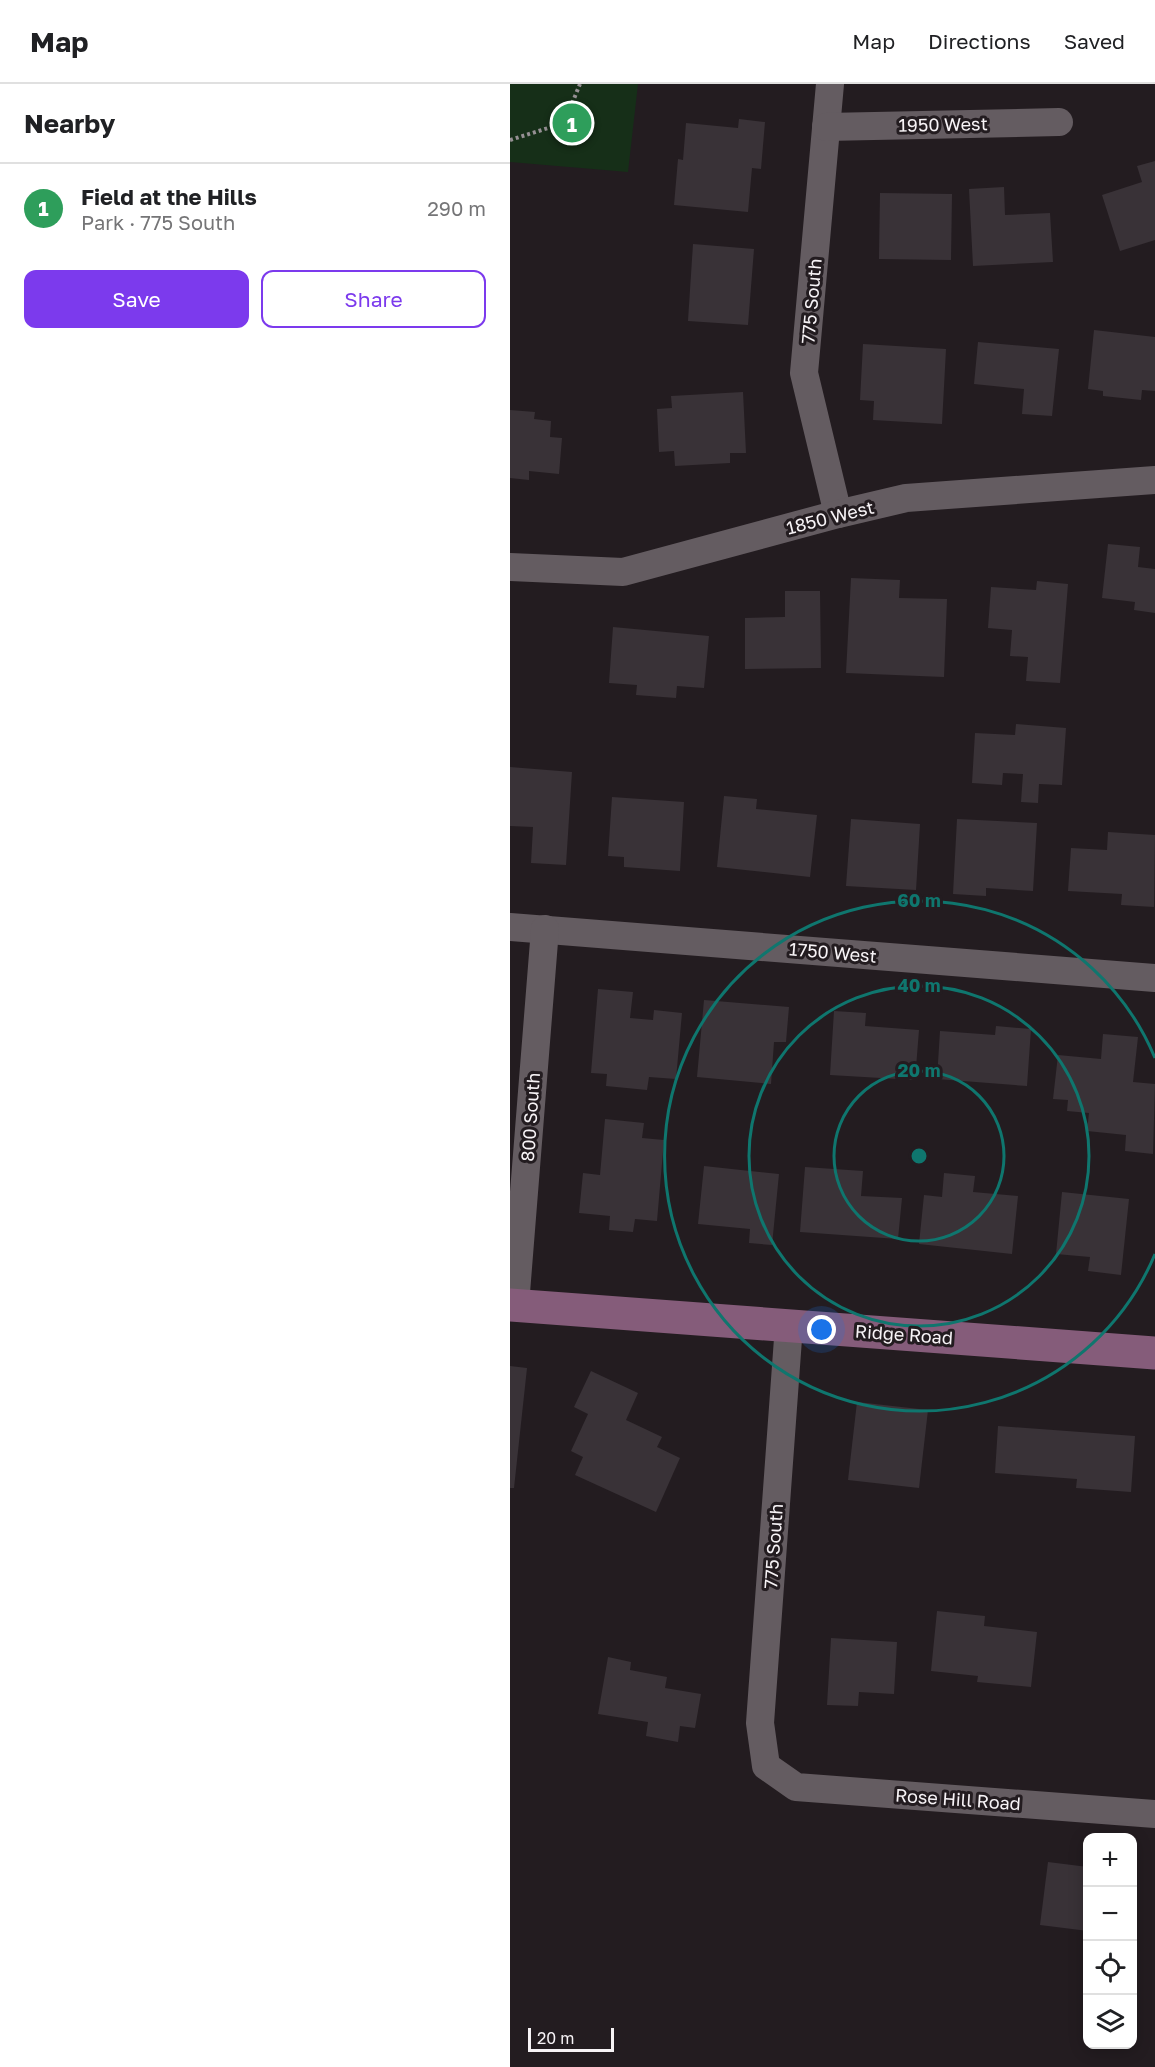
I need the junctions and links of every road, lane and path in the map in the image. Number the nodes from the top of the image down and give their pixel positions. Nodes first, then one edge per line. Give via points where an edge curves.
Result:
1 (580, 84) edge
2 (830, 84) edge
3 (1059, 122) dead end
4 (826, 127) junction
5 (510, 140) edge
6 (1155, 480) edge
7 (838, 514) junction
8 (510, 567) edge
9 (510, 927) edge
10 (545, 929) junction
11 (1155, 978) edge
12 (513, 1305) edge
13 (789, 1325) junction
14 (1155, 1353) edge
15 (766, 1766) joint
16 (1155, 1814) edge

1 - 5 path via 564,123
2 - 4 street, 775 South
3 - 4 street, 1950 West
4 - 7 street, 775 South via 804,373
6 - 7 street, 1850 West via 906,498
7 - 8 street, 1850 West via 623,572
9 - 10 street, 1750 West
10 - 11 street, 1750 West
10 - 12 street, 800 South
12 - 13 street, Ridge Road
13 - 14 street, Ridge Road
13 - 15 street, 775 South via 760,1723
15 - 16 street, Rose Hill Road via 796,1787

